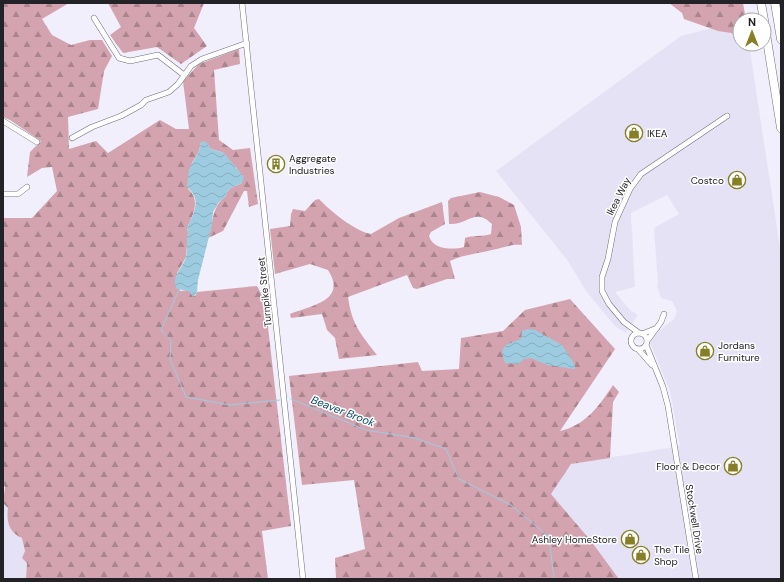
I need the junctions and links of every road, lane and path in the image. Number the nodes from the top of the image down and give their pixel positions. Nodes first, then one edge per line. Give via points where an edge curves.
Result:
1 (242, 3) edge
2 (775, 3) edge
3 (94, 18) dead end
4 (781, 39) edge
5 (246, 43) junction
6 (769, 52) edge
7 (184, 75) junction
8 (727, 116) dead end
9 (3, 121) edge
10 (781, 128) edge
11 (72, 138) dead end
12 (37, 142) dead end
13 (27, 187) dead end
14 (3, 194) edge
15 (664, 314) dead end
16 (624, 322) junction
17 (656, 328) junction
18 (640, 333) junction
19 (632, 338) junction
20 (646, 343) junction
21 (638, 349) junction
22 (655, 369) junction
23 (303, 579) edge
24 (696, 579) edge

1 - 5 street, Turnpike Street
2 - 4 highway
3 - 7 street via 119,58 130,61 158,55
5 - 7 street via 202,59 191,66
5 - 23 street, Turnpike Street
6 - 10 highway
7 - 11 street via 169,92 146,100 121,116
8 - 16 street, Ikea Way via 644,172 627,195 613,227 610,252 601,281 605,299
9 - 12 street
13 - 14 street via 18,194
15 - 17 street
16 - 18 street, Ikea Way
16 - 19 street, Ikea Way
17 - 18 street
17 - 20 street
18 - 19 street
18 - 20 street, Ikea Way
19 - 21 street, Ikea Way via 632,345
20 - 21 street
20 - 22 street, Stockwell Drive
21 - 22 street, Stockwell Drive
22 - 24 street, Stockwell Drive via 669,410

